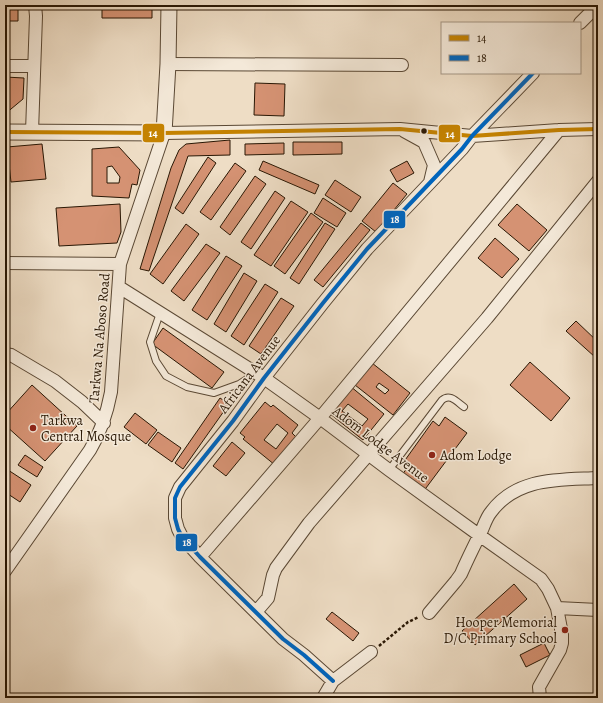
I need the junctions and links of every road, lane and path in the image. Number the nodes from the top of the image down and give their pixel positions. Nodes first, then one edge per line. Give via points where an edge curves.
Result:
1 (35, 5) edge
2 (169, 5) edge
3 (598, 5) edge
4 (581, 23) edge
5 (168, 64) junction
6 (5, 66) edge
7 (34, 66) junction
8 (402, 66) dead end
9 (532, 74) edge
10 (400, 129) junction
11 (598, 129) edge
12 (559, 130) junction
13 (5, 132) edge
14 (32, 132) junction
15 (164, 133) junction
16 (472, 136) junction
17 (598, 181) edge
18 (430, 182) junction
19 (5, 263) edge
20 (120, 264) junction
21 (119, 287) junction
22 (160, 313) junction
23 (5, 354) edge
24 (260, 376) junction
25 (464, 407) dead end
26 (320, 418) junction
27 (104, 422) junction
28 (368, 454) junction
29 (389, 470) junction
30 (598, 478) edge
31 (479, 536) junction
32 (200, 557) junction
33 (5, 571) edge
34 (557, 608) junction
35 (598, 610) edge
36 (256, 612) junction
37 (429, 612) joint
38 (371, 652) joint
39 (333, 682) junction
40 (323, 698) edge
41 (540, 698) edge

1 - 7 street
2 - 5 street
3 - 4 street
5 - 8 street
5 - 15 street
6 - 7 street
7 - 14 street
9 - 16 street, Africana Avenue
10 - 15 street
10 - 16 street
10 - 18 street via 424,142 434,165
11 - 12 street
12 - 16 street
12 - 26 street
13 - 14 street
14 - 15 street
15 - 20 street, Tarkwa Na Aboso Road
16 - 18 street, Africana Avenue
17 - 28 street via 487,318
18 - 24 street, Africana Avenue via 368,249
19 - 20 street
20 - 21 street, Tarkwa Na Aboso Road
21 - 22 street, Adom Lodge Avenue
21 - 27 street, Tarkwa Na Aboso Road via 111,392
22 - 24 street, Adom Lodge Avenue
22 - 24 lane via 150,342 156,361 166,376 187,387 214,393
23 - 27 street via 56,381
24 - 26 street, Adom Lodge Avenue
24 - 32 street, Africana Avenue via 233,421 180,487 175,498 178,529
25 - 29 lane via 445,397
26 - 28 street, Adom Lodge Avenue
26 - 32 street
27 - 33 street, Tarkwa Na Aboso Road via 98,438
28 - 29 street, Adom Lodge Avenue
28 - 36 street via 309,523 276,568 268,598
29 - 31 street, Adom Lodge Avenue
30 - 31 street via 550,480 517,490 504,498 490,513
31 - 34 street, Adom Lodge Avenue via 541,579
31 - 37 street via 461,574
32 - 36 street, Africana Avenue
34 - 35 street
34 - 41 street, Adom Lodge Avenue via 562,643 539,687
36 - 39 street, Africana Avenue
37 - 38 path via 408,622
38 - 39 street
39 - 40 street

